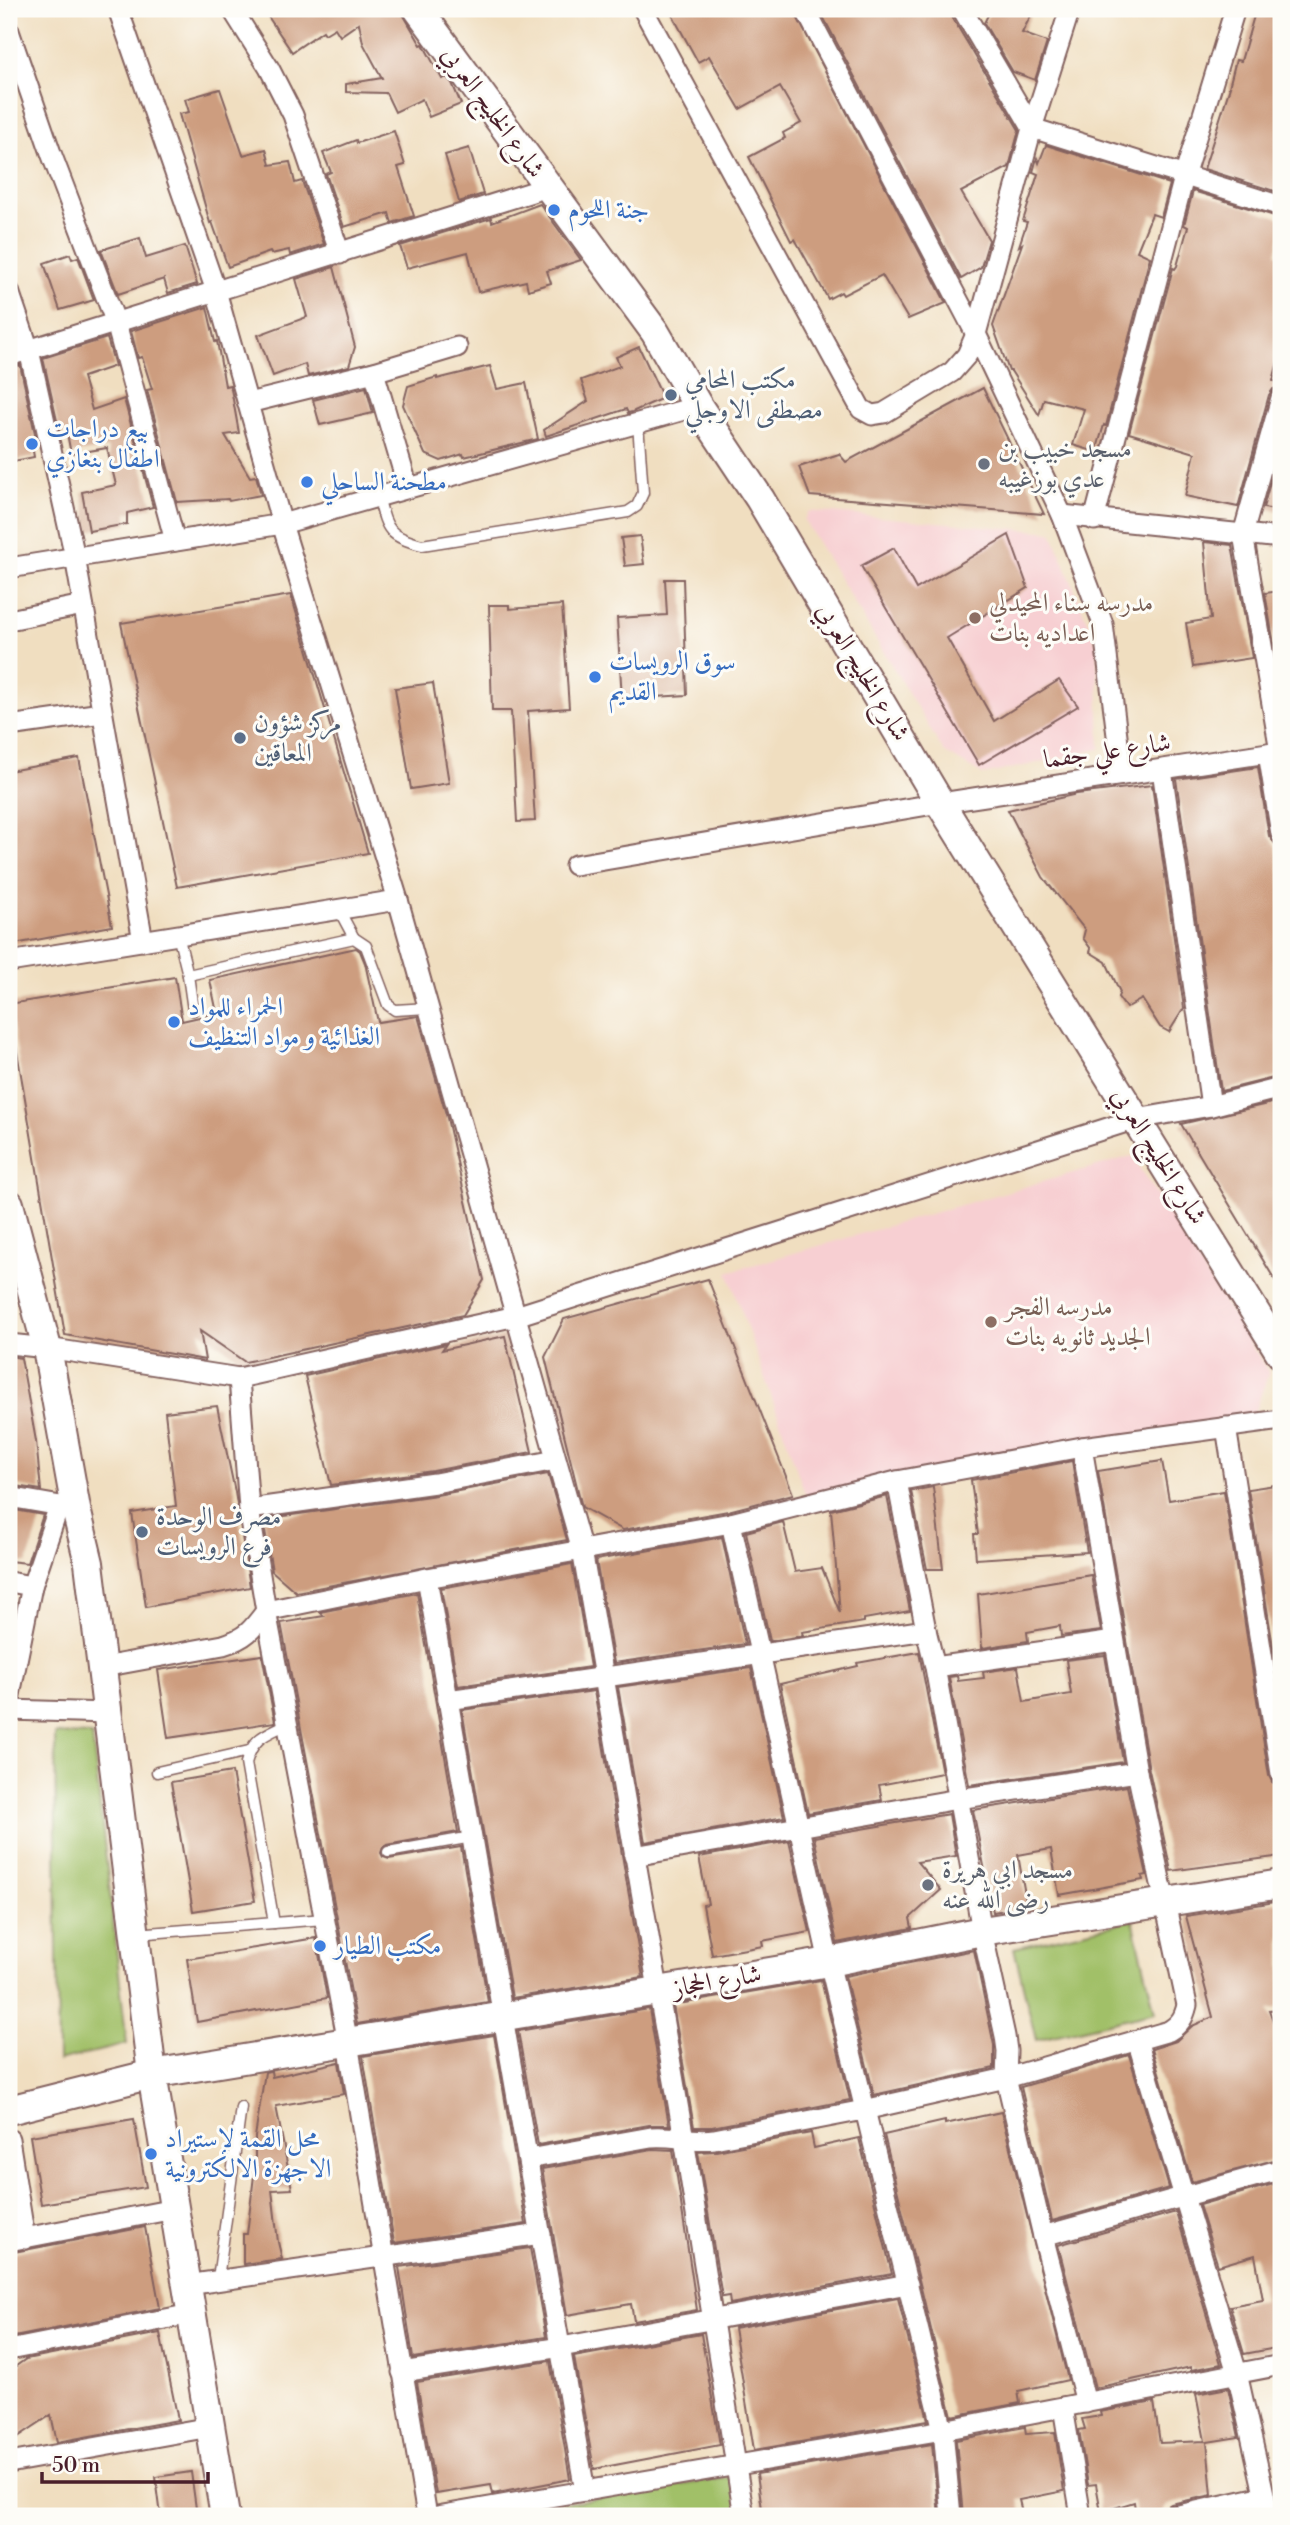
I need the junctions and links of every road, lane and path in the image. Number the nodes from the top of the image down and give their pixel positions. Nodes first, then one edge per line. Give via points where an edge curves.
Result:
1 (118, 9) edge
2 (232, 9) edge
3 (418, 9) edge
4 (643, 9) edge
5 (805, 9) edge
6 (962, 9) edge
7 (1070, 9) edge
8 (1235, 9) edge
9 (9, 31) edge
10 (1032, 128) junction
11 (1184, 177) junction
12 (548, 187) junction
13 (1281, 206) edge
14 (340, 254) junction
15 (990, 282) junction
16 (9, 290) edge
17 (216, 292) junction
18 (961, 306) junction
19 (116, 323) junction
20 (976, 334) junction
21 (457, 347) dead end
22 (29, 350) junction
23 (9, 356) edge
24 (374, 373) junction
25 (1281, 398) edge
26 (248, 403) junction
27 (698, 406) junction
28 (638, 422) junction
29 (408, 488) junction
30 (377, 496) junction
31 (1062, 515) junction
32 (1094, 520) junction
33 (282, 524) junction
34 (1242, 534) junction
35 (1281, 538) edge
36 (174, 541) junction
37 (75, 558) junction
38 (9, 568) edge
39 (83, 605) junction
40 (9, 620) edge
41 (102, 713) junction
42 (9, 726) edge
43 (1277, 752) edge
44 (1162, 770) junction
45 (1122, 775) junction
46 (940, 803) junction
47 (1281, 834) edge
48 (575, 865) dead end
49 (397, 900) junction
50 (340, 910) junction
51 (178, 935) junction
52 (354, 938) junction
53 (143, 941) junction
54 (9, 962) edge
55 (188, 975) junction
56 (428, 1008) junction
57 (193, 1010) dead end
58 (1281, 1088) edge
59 (1211, 1106) junction
60 (1136, 1119) junction
61 (9, 1203) edge
62 (516, 1316) junction
63 (9, 1344) edge
64 (47, 1348) junction
65 (1281, 1354) edge
66 (239, 1378) junction
67 (1281, 1420) edge
68 (1226, 1427) junction
69 (1082, 1447) junction
70 (556, 1460) junction
71 (897, 1481) junction
72 (9, 1497) edge
73 (68, 1508) junction
74 (249, 1509) junction
75 (731, 1523) junction
76 (583, 1550) junction
77 (427, 1578) junction
78 (9, 1582) edge
79 (32, 1587) junction
80 (266, 1611) junction
81 (926, 1630) junction
82 (1114, 1641) junction
83 (761, 1654) junction
84 (103, 1667) junction
85 (935, 1667) junction
86 (604, 1677) junction
87 (448, 1699) junction
88 (9, 1700) edge
89 (9, 1710) edge
90 (108, 1713) junction
91 (287, 1724) junction
92 (249, 1751) junction
93 (157, 1772) dead end
94 (1138, 1772) junction
95 (1281, 1774) edge
96 (958, 1799) junction
97 (800, 1828) junction
98 (472, 1837) junction
99 (388, 1852) dead end
100 (634, 1856) junction
101 (1281, 1884) edge
102 (1165, 1901) junction
103 (324, 1919) junction
104 (274, 1923) junction
105 (982, 1931) junction
106 (136, 1934) junction
107 (829, 1962) junction
108 (658, 1991) junction
109 (503, 2017) junction
110 (1137, 2040) junction
111 (348, 2043) junction
112 (152, 2074) junction
113 (1006, 2078) junction
114 (241, 2107) dead end
115 (9, 2110) edge
116 (864, 2110) junction
117 (9, 2139) edge
118 (684, 2139) junction
119 (528, 2159) junction
120 (1279, 2170) dead end
121 (1184, 2197) junction
122 (174, 2209) junction
123 (541, 2234) junction
124 (1043, 2236) junction
125 (17, 2240) edge
126 (384, 2256) junction
127 (218, 2279) junction
128 (908, 2284) junction
129 (187, 2285) junction
130 (191, 2314) junction
131 (711, 2320) junction
132 (561, 2347) junction
133 (9, 2350) edge
134 (1281, 2365) edge
135 (402, 2372) junction
136 (1237, 2373) junction
137 (1086, 2403) junction
138 (1063, 2407) junction
139 (211, 2427) junction
140 (943, 2430) junction
141 (9, 2463) edge
142 (736, 2465) junction
143 (585, 2491) junction
144 (1264, 2496) junction
145 (225, 2516) edge
146 (427, 2516) edge
147 (437, 2516) edge
148 (744, 2516) edge
149 (951, 2516) edge
150 (1081, 2516) edge
151 (1174, 2516) edge
152 (1269, 2516) edge

1 - 17 street
2 - 14 street via 293,116
3 - 12 main road, شارع الخليج العربي
4 - 20 street via 862,409 872,415 884,413 952,372 967,355
5 - 18 street
6 - 10 street
7 - 10 street
8 - 11 street
9 - 19 street
10 - 11 street
10 - 15 street
11 - 13 street
11 - 32 street
12 - 14 street
12 - 27 main road, شارع الخليج العربي via 655,332
14 - 17 street
15 - 18 street
15 - 20 street
16 - 22 street
17 - 19 street
17 - 26 street
18 - 20 street
19 - 22 street
19 - 36 street
20 - 31 street
21 - 24 street
22 - 23 street
22 - 37 street
24 - 26 street
24 - 29 street
25 - 34 street
26 - 33 street
27 - 28 street
27 - 46 main road, شارع الخليج العربي via 760,499
28 - 29 street
28 - 30 lane via 643,493 638,506 628,512 422,545 400,540 386,526
29 - 30 street
30 - 33 street
31 - 32 street
31 - 45 street via 1103,624
32 - 34 street
33 - 36 street
33 - 49 street
34 - 35 street
34 - 43 street
36 - 37 street
37 - 38 street
37 - 39 street
39 - 40 street
39 - 41 street
41 - 42 street
41 - 53 street
43 - 44 street, شارع علي جقما
43 - 47 street
44 - 45 street, شارع علي جقما
44 - 59 street
45 - 46 street, شارع علي جقما
46 - 48 street, شارع علي جقما
46 - 60 main road, شارع الخليج العربي
49 - 50 street
49 - 56 street
50 - 51 street
50 - 52 lane
51 - 53 street
51 - 55 lane
52 - 55 lane
52 - 56 lane via 366,946 388,1006 395,1010
53 - 54 street
55 - 57 lane
56 - 62 street
58 - 59 street
59 - 60 street
60 - 62 street
60 - 65 main road, شارع الخليج العربي
61 - 64 main road
62 - 66 street
62 - 70 street
63 - 64 street
64 - 66 street
64 - 73 main road
66 - 74 street
67 - 68 street
68 - 69 street
68 - 95 street
69 - 71 street
69 - 82 street
70 - 74 street via 435,1483
70 - 76 street
71 - 75 street
71 - 81 street
72 - 73 street
73 - 79 street
73 - 84 main road via 89,1563
74 - 80 street
75 - 76 street
75 - 83 street
76 - 77 street
76 - 86 street
77 - 80 street
77 - 87 street
78 - 79 street
79 - 88 street
80 - 84 street via 241,1640
80 - 91 street
81 - 83 street
81 - 85 street
82 - 85 street
82 - 94 street
83 - 86 street
83 - 97 street
84 - 90 main road
85 - 96 street
86 - 87 street
86 - 100 street
87 - 98 street
89 - 90 street
90 - 106 main road
91 - 92 lane via 257,1739
91 - 103 street
92 - 93 lane
92 - 104 lane via 246,1763
94 - 96 street
94 - 102 street
96 - 97 street
96 - 105 street
97 - 100 street
97 - 107 street
98 - 99 lane
98 - 109 street
100 - 108 street
101 - 102 main road, شارع الحجاز
102 - 105 main road, شارع الحجاز
102 - 110 street via 1187,2005 1178,2025
103 - 104 lane
103 - 111 street
104 - 106 lane
105 - 107 main road, شارع الحجاز
105 - 113 street via 1005,2036
106 - 112 main road
107 - 108 main road, شارع الحجاز
107 - 116 street
108 - 109 main road, شارع الحجاز
108 - 118 street
109 - 111 main road, شارع الحجاز
109 - 119 street
110 - 113 street
110 - 121 street
111 - 112 main road, شارع الحجاز
111 - 126 street
112 - 115 main road, شارع الحجاز
112 - 122 main road
113 - 116 street
113 - 124 street
114 - 127 lane
116 - 118 street via 714,2139
116 - 128 street
117 - 125 street
118 - 119 street via 651,2137
118 - 131 street
119 - 123 street
120 - 121 street
121 - 124 street
121 - 136 street
122 - 125 street
122 - 129 main road
123 - 126 street
123 - 132 street
124 - 137 street
126 - 127 street
126 - 135 street
127 - 129 street
128 - 131 street
128 - 140 street
129 - 130 main road
130 - 133 street
130 - 139 main road
131 - 132 street
131 - 142 street
132 - 135 street
132 - 143 street
134 - 136 street
135 - 146 street
136 - 137 street
136 - 144 street
137 - 138 street
138 - 140 street
138 - 150 street
139 - 141 street
139 - 145 main road
140 - 142 street
140 - 149 street
142 - 143 street
142 - 148 street
143 - 147 street
144 - 151 street
144 - 152 street

